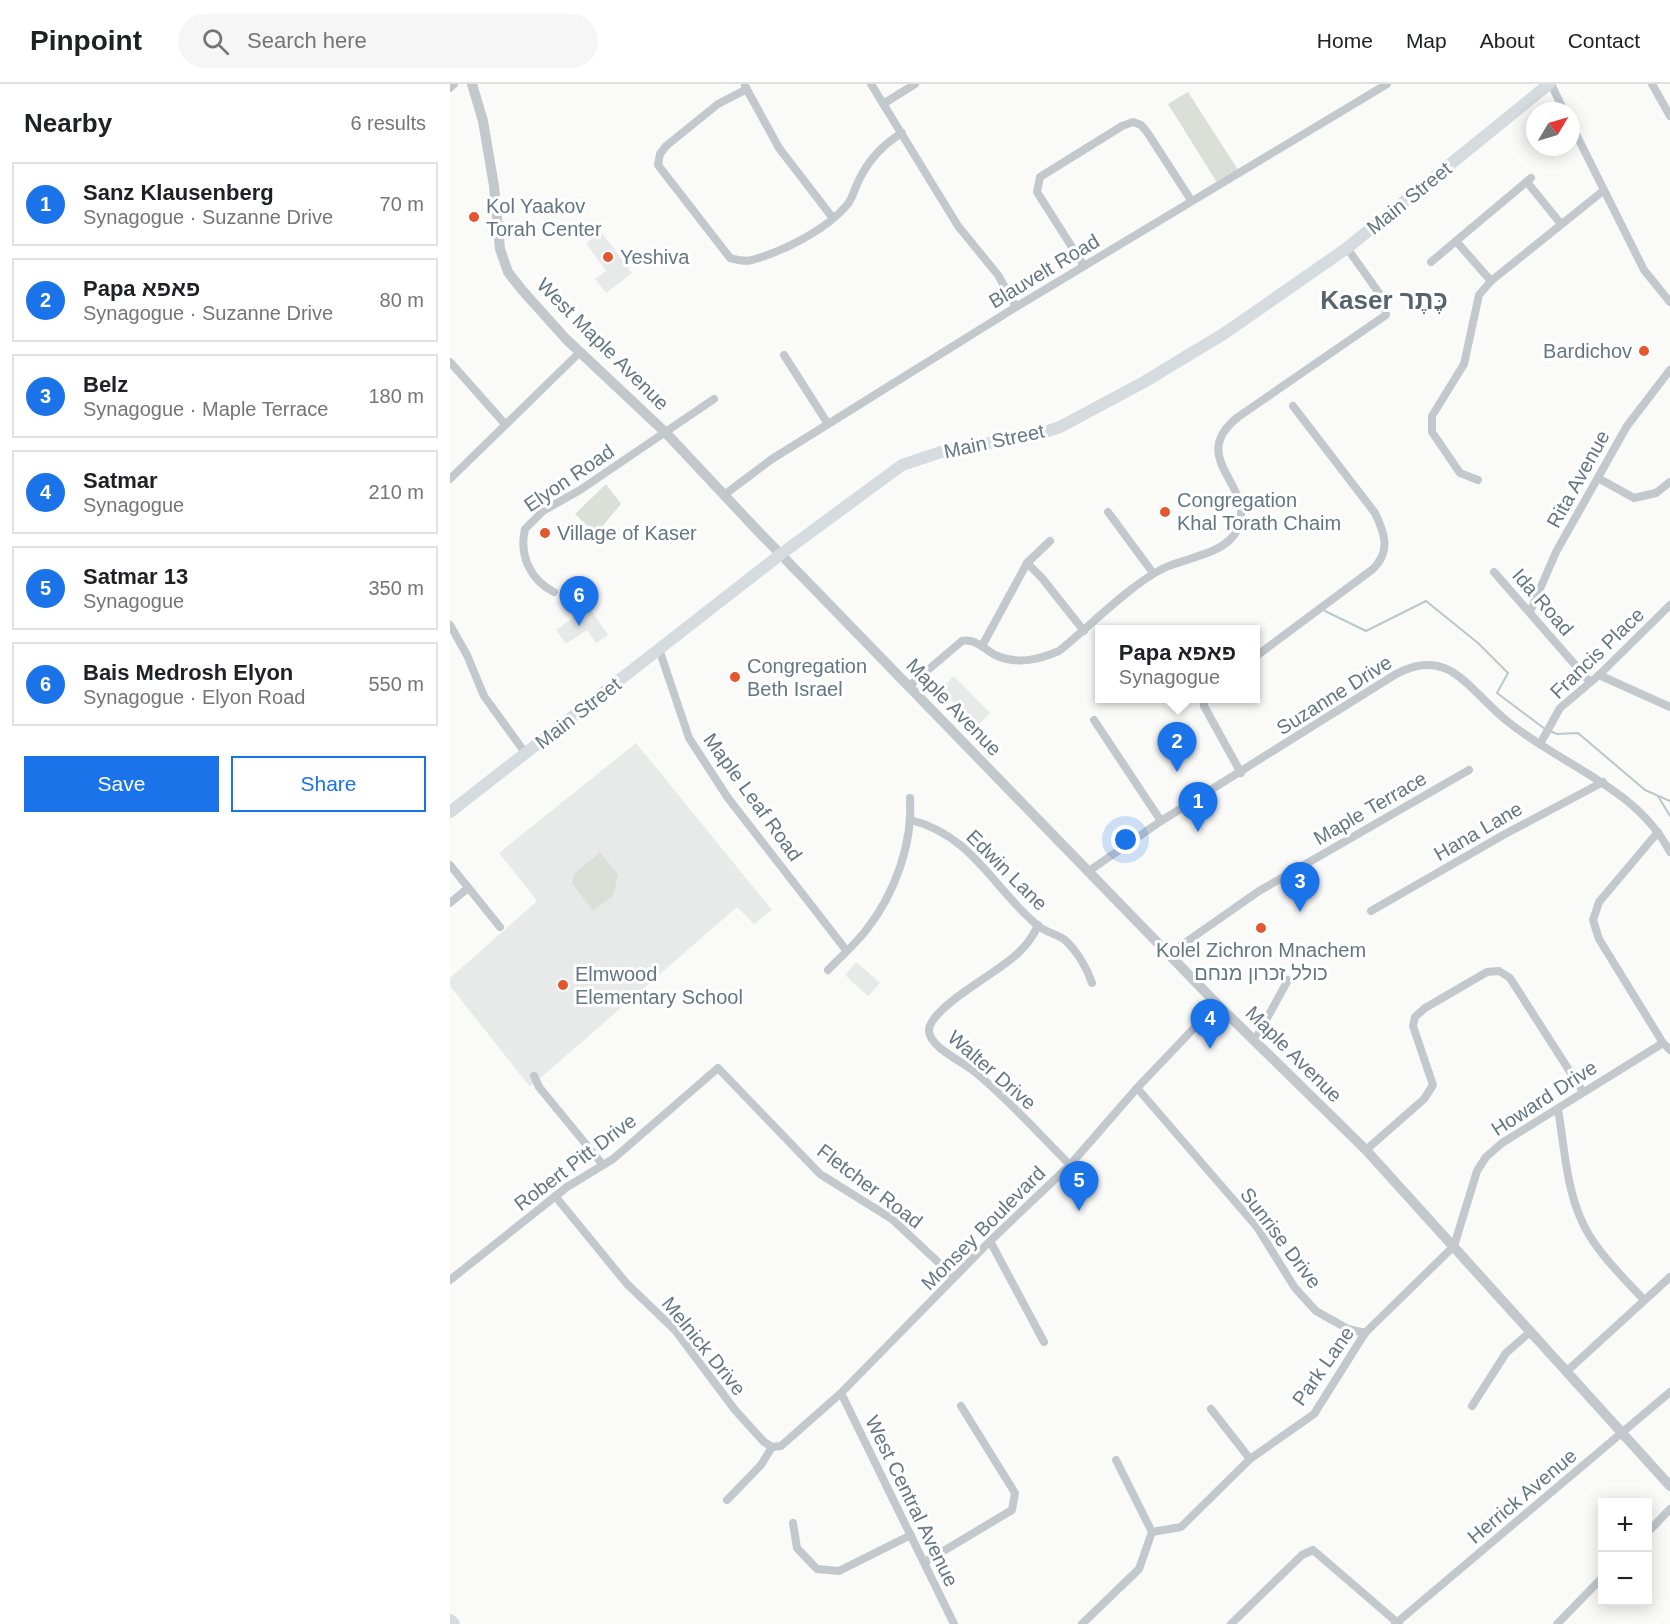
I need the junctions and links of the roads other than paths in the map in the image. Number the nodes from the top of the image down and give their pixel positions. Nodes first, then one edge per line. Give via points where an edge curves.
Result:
1 (454, 84) edge
2 (472, 84) edge
3 (871, 84) edge
4 (915, 84) edge
5 (1387, 84) edge
6 (1550, 84) edge
7 (1652, 84) edge
8 (746, 86) edge
9 (450, 88) edge
10 (1559, 102) edge
11 (883, 104) junction
12 (1670, 116) edge
13 (902, 133) junction
14 (1580, 143) edge
15 (1603, 190) junction
16 (1191, 200) junction
17 (832, 218) junction
18 (1561, 224) junction
19 (1456, 241) junction
20 (1347, 248) junction
21 (1431, 262) dead end
22 (1083, 266) junction
23 (1491, 281) junction
24 (1670, 302) edge
25 (1016, 307) junction
26 (580, 352) junction
27 (784, 355) dead end
28 (450, 362) edge
29 (1670, 370) edge
30 (714, 399) dead end
31 (1293, 406) dead end
32 (505, 424) junction
33 (828, 424) junction
34 (666, 433) junction
35 (1598, 478) junction
36 (450, 479) edge
37 (1478, 480) dead end
38 (1670, 482) edge
39 (724, 495) junction
40 (1108, 512) dead end
41 (1050, 541) dead end
42 (782, 554) junction
43 (1027, 563) junction
44 (1494, 572) dead end
45 (1153, 573) junction
46 (554, 592) dead end
47 (1670, 605) edge
48 (1530, 612) junction
49 (450, 624) edge
50 (1084, 631) junction
51 (982, 646) junction
52 (659, 649) junction
53 (1260, 653) edge
54 (1599, 675) junction
55 (1590, 682) junction
56 (909, 686) junction
57 (1204, 703) edge
58 (1670, 706) edge
59 (1094, 720) dead end
60 (1540, 744) junction
61 (526, 754) junction
62 (1469, 770) dead end
63 (1241, 773) junction
64 (1603, 782) junction
65 (910, 798) dead end
66 (452, 807) edge
67 (911, 820) junction
68 (1161, 821) junction
69 (1658, 832) junction
70 (1670, 852) edge
71 (450, 865) edge
72 (1089, 871) junction
73 (468, 888) junction
74 (450, 903) edge
75 (1371, 911) dead end
76 (1038, 926) junction
77 (500, 927) dead end
78 (846, 950) junction
79 (1169, 954) junction
80 (828, 970) dead end
81 (1288, 980) dead end
82 (1092, 983) dead end
83 (1217, 1004) junction
84 (1255, 1040) junction
85 (1667, 1047) edge
86 (718, 1068) joint
87 (534, 1076) dead end
88 (1137, 1088) junction
89 (1583, 1092) junction
90 (1558, 1108) junction
91 (1366, 1150) junction
92 (603, 1165) junction
93 (1070, 1165) junction
94 (555, 1196) junction
95 (990, 1241) junction
96 (1454, 1246) junction
97 (954, 1277) junction
98 (1670, 1277) edge
99 (450, 1280) edge
100 (1644, 1300) junction
101 (1530, 1332) junction
102 (1365, 1333) junction
103 (1044, 1342) dead end
104 (1566, 1372) junction
105 (1670, 1392) edge
106 (841, 1393) junction
107 (961, 1406) dead end
108 (1472, 1406) dead end
109 (1211, 1409) dead end
110 (1623, 1434) junction
111 (772, 1447) junction
112 (1250, 1459) junction
113 (1116, 1460) dead end
114 (1670, 1486) edge
115 (727, 1500) dead end
116 (1670, 1509) edge
117 (793, 1523) dead end
118 (1652, 1527) edge
119 (1152, 1532) junction
120 (911, 1535) junction
121 (925, 1562) junction
122 (1598, 1582) edge
123 (450, 1621) edge
124 (1397, 1623) edge
125 (453, 1624) edge
126 (954, 1624) edge
127 (1082, 1624) edge
128 (1231, 1624) edge
129 (1557, 1624) edge

1 - 9 street
2 - 26 street, West Maple Avenue via 483,121 500,249 508,272
3 - 11 street
4 - 11 street
5 - 16 street, Blauvelt Road
6 - 10 street
6 - 20 main road, Main Street
7 - 12 street
8 - 17 street via 779,148
8 - 17 street via 666,146 658,165 662,173 730,258 741,261 791,243
11 - 13 street
13 - 17 street via 874,155 848,204
13 - 25 street via 952,217 998,275
14 - 15 street
15 - 18 street
15 - 24 street via 1644,270
16 - 22 street, Blauvelt Road
16 - 22 street via 1147,132 1133,122 1060,163 1040,177 1037,192
18 - 19 street via 1529,180
18 - 23 street
19 - 21 street
19 - 23 street
20 - 42 main road, Main Street via 1225,333 1144,382 1060,427 941,452 902,465
20 - 45 street via 1384,300 1386,315 1228,425 1218,453 1241,503 1237,531 1223,545
22 - 25 street, Blauvelt Road
23 - 37 street via 1479,295 1464,364 1432,416 1432,432 1460,473
25 - 33 street, Blauvelt Road
26 - 32 street
26 - 34 street, West Maple Avenue
27 - 33 street
28 - 32 street
29 - 35 street, Rita Avenue via 1627,426
30 - 34 street, Elyon Road
31 - 53 street via 1375,513 1386,545 1384,556 1373,569
32 - 36 street
33 - 39 street, Blauvelt Road
34 - 39 street, West Maple Avenue
34 - 46 street, Elyon Road via 543,511 525,529 524,559 536,580
35 - 38 street via 1634,498 1656,493
35 - 48 street, Rita Avenue via 1556,552
39 - 42 street, West Maple Avenue
40 - 45 street
41 - 43 street
42 - 52 main road, Main Street
42 - 56 street, Maple Avenue
43 - 50 street
43 - 51 street
44 - 48 street, Ida Road
45 - 50 street
47 - 54 street, Francis Place
48 - 55 street, Ida Road
49 - 61 street via 484,696
50 - 51 street via 1059,651 1029,660 1009,659
51 - 56 street via 967,640 957,643
52 - 61 main road, Main Street
52 - 78 street, Maple Leaf Road via 689,738 728,798
54 - 55 street, Francis Place
54 - 58 street
55 - 60 street, Francis Place via 1560,708
56 - 72 street, Maple Avenue
57 - 63 street
59 - 68 street
60 - 63 street, Suzanne Drive via 1509,723 1450,671 1434,665 1416,665
60 - 64 street, Suzanne Drive
61 - 66 main road, Main Street
62 - 79 street, Maple Terrace via 1259,891
63 - 68 street, Suzanne Drive
64 - 69 street, Suzanne Drive via 1634,804
64 - 75 street, Hana Lane
65 - 67 street
67 - 76 street, Edwin Lane via 934,826 960,844
67 - 78 street via 902,860 885,902
68 - 72 street, Suzanne Drive
69 - 70 street, Suzanne Drive
69 - 85 street via 1599,902 1593,920 1599,939
71 - 73 street
72 - 79 street, Maple Avenue
73 - 74 street
73 - 77 street
76 - 82 street, Edwin Lane via 1064,940 1088,970
76 - 93 street, Walter Drive via 1021,952 931,1020 929,1031 940,1047 974,1071
78 - 80 street
79 - 83 street, Maple Avenue
81 - 84 street
83 - 84 street, Maple Avenue
83 - 88 street, Monsey Boulevard
84 - 91 street, Maple Avenue
85 - 89 street, Howard Drive
86 - 92 street, Robert Pitt Drive
86 - 97 street, Fletcher Road via 820,1174 892,1219
87 - 92 street
88 - 93 street, Monsey Boulevard
88 - 102 street, Sunrise Drive via 1257,1227 1295,1288 1316,1311 1348,1329
89 - 90 street, Howard Drive
89 - 91 street via 1510,978 1499,971 1487,972 1415,1017 1413,1026 1433,1084 1424,1099
90 - 96 street, Howard Drive via 1486,1157 1477,1171
90 - 100 street via 1581,1219 1600,1251
91 - 96 street, Maple Avenue
92 - 94 street, Robert Pitt Drive
93 - 95 street, Monsey Boulevard
94 - 99 street, Robert Pitt Drive
94 - 111 street, Melnick Drive via 627,1284 675,1330 735,1410
95 - 97 street, Monsey Boulevard
95 - 103 street
96 - 101 street, Maple Avenue
96 - 102 street, Park Lane
97 - 106 street, Monsey Boulevard
98 - 100 street
100 - 104 street
101 - 104 street, Maple Avenue
101 - 108 street via 1506,1353
102 - 112 street, Park Lane via 1314,1414
104 - 110 street, Maple Avenue
105 - 110 street, Herrick Avenue
106 - 111 street via 793,1438 782,1446
106 - 120 street, West Central Avenue
107 - 121 street via 1015,1493 1012,1510
109 - 112 street
110 - 114 street, Maple Avenue
110 - 124 street, Herrick Avenue
111 - 115 street via 761,1465
112 - 119 street, Park Lane via 1181,1527
113 - 119 street
116 - 118 street
117 - 120 street via 797,1548 817,1569 839,1570
119 - 127 street via 1139,1569
120 - 121 street, West Central Avenue
121 - 126 street, West Central Avenue
122 - 129 street
123 - 125 main road
124 - 128 street via 1313,1550 1302,1555

